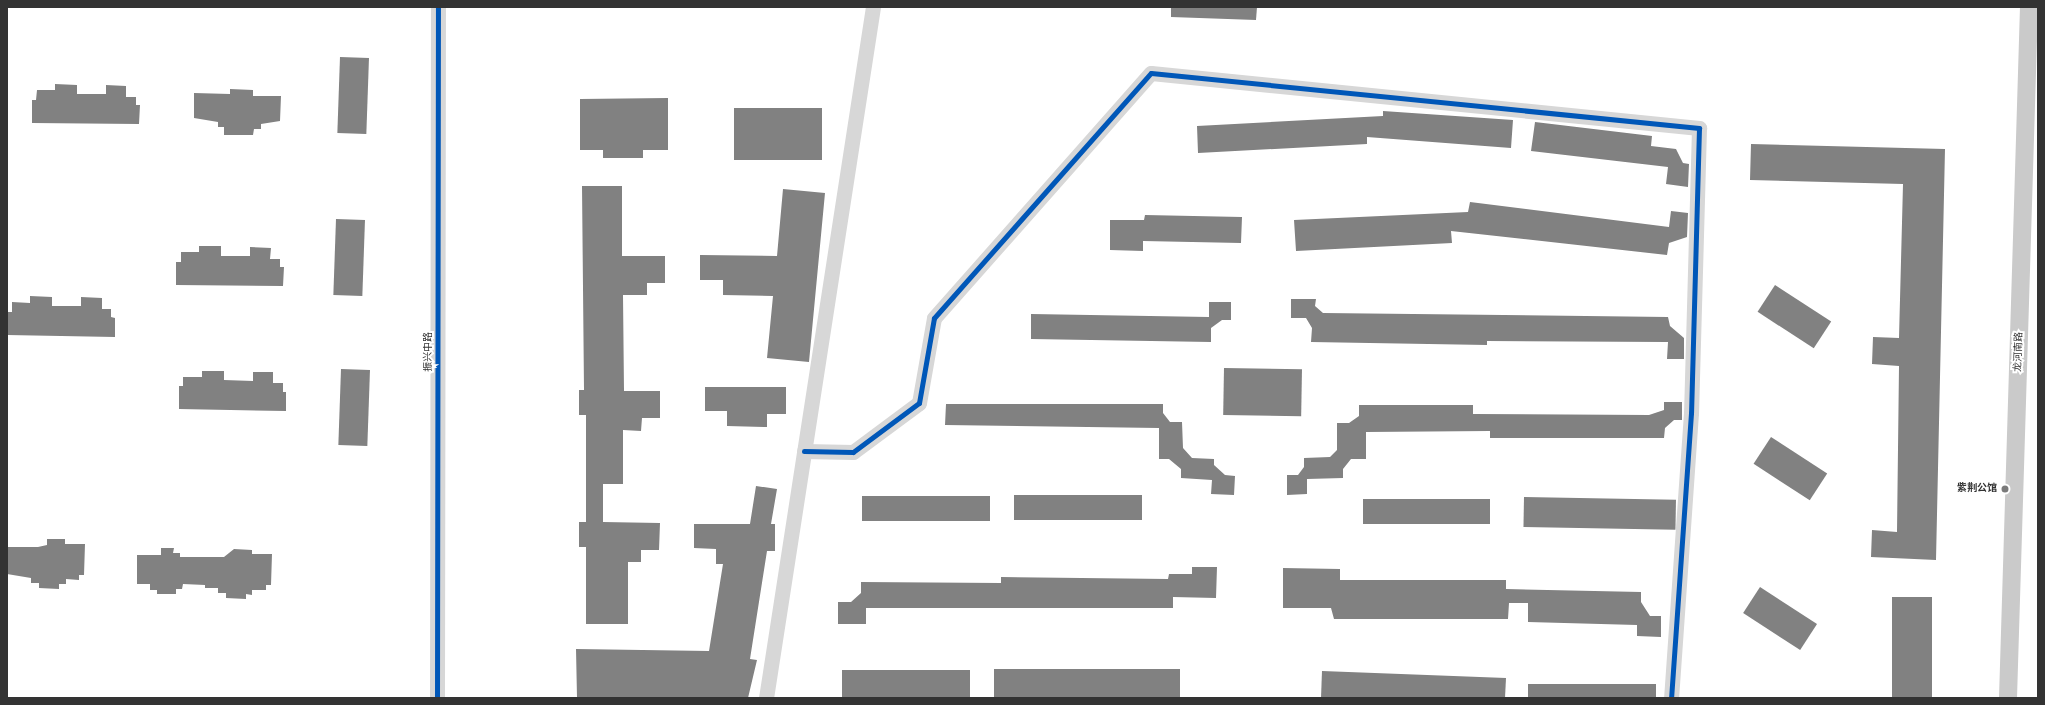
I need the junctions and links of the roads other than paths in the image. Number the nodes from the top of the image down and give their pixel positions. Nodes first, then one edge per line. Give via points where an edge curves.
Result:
1 (438, 7) edge
2 (873, 7) edge
3 (2029, 7) edge
4 (804, 451) junction
5 (437, 698) edge
6 (766, 698) edge
7 (1671, 698) edge
8 (2008, 698) edge

1 - 5 street, 振兴中路
2 - 4 street
3 - 8 main road, 龙河南路
4 - 6 street
4 - 7 street via 853,452 919,403 934,318 1151,73 1699,128 1691,413

